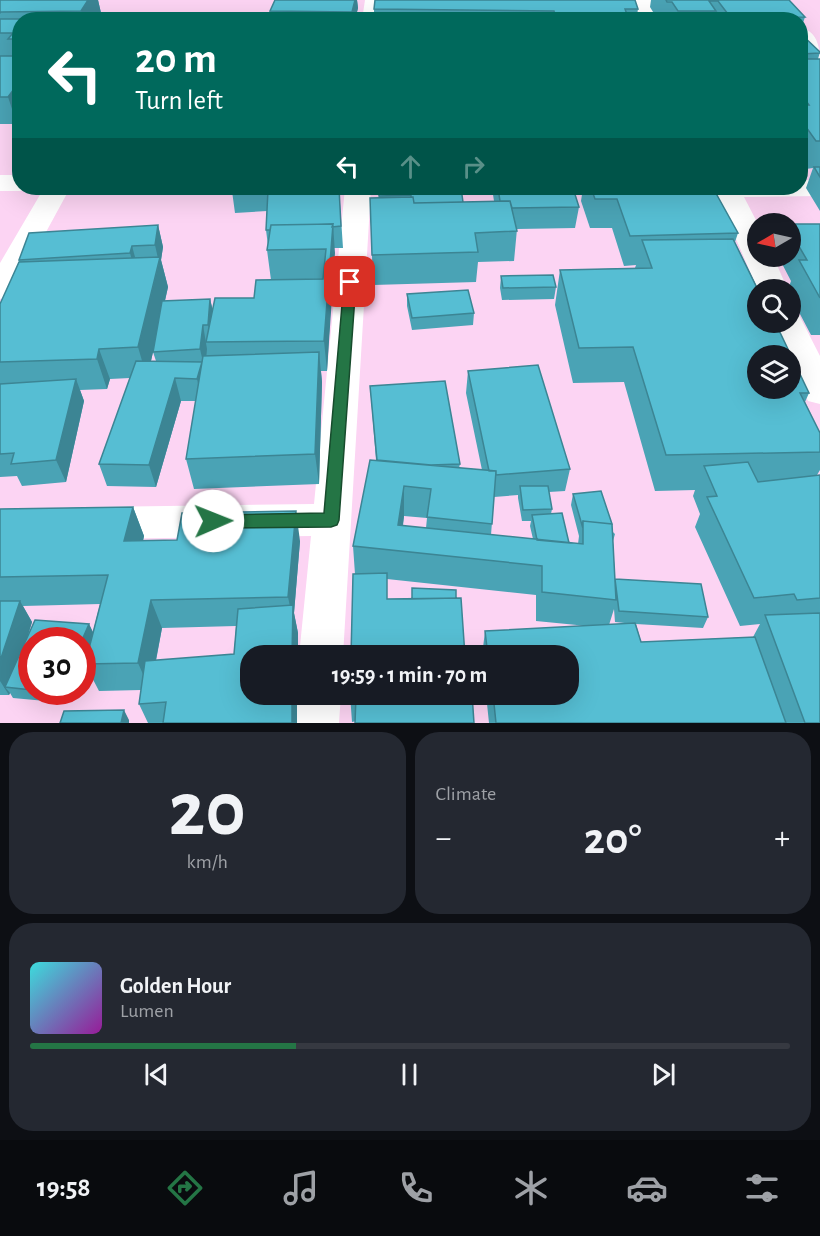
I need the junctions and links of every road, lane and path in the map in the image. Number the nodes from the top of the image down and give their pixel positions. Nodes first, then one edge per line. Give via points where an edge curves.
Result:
1 (808, 43) edge
2 (820, 59) edge
3 (53, 195) edge
4 (356, 195) edge
5 (731, 195) edge
6 (747, 230) edge
7 (0, 289) edge
8 (794, 333) edge
9 (816, 375) edge
10 (331, 520) junction
11 (59, 523) edge
12 (322, 645) edge
13 (317, 705) edge
14 (315, 723) edge

1 - 2 street
3 - 7 street
4 - 10 street
5 - 6 street
8 - 9 street
10 - 11 street
10 - 12 street
13 - 14 street

